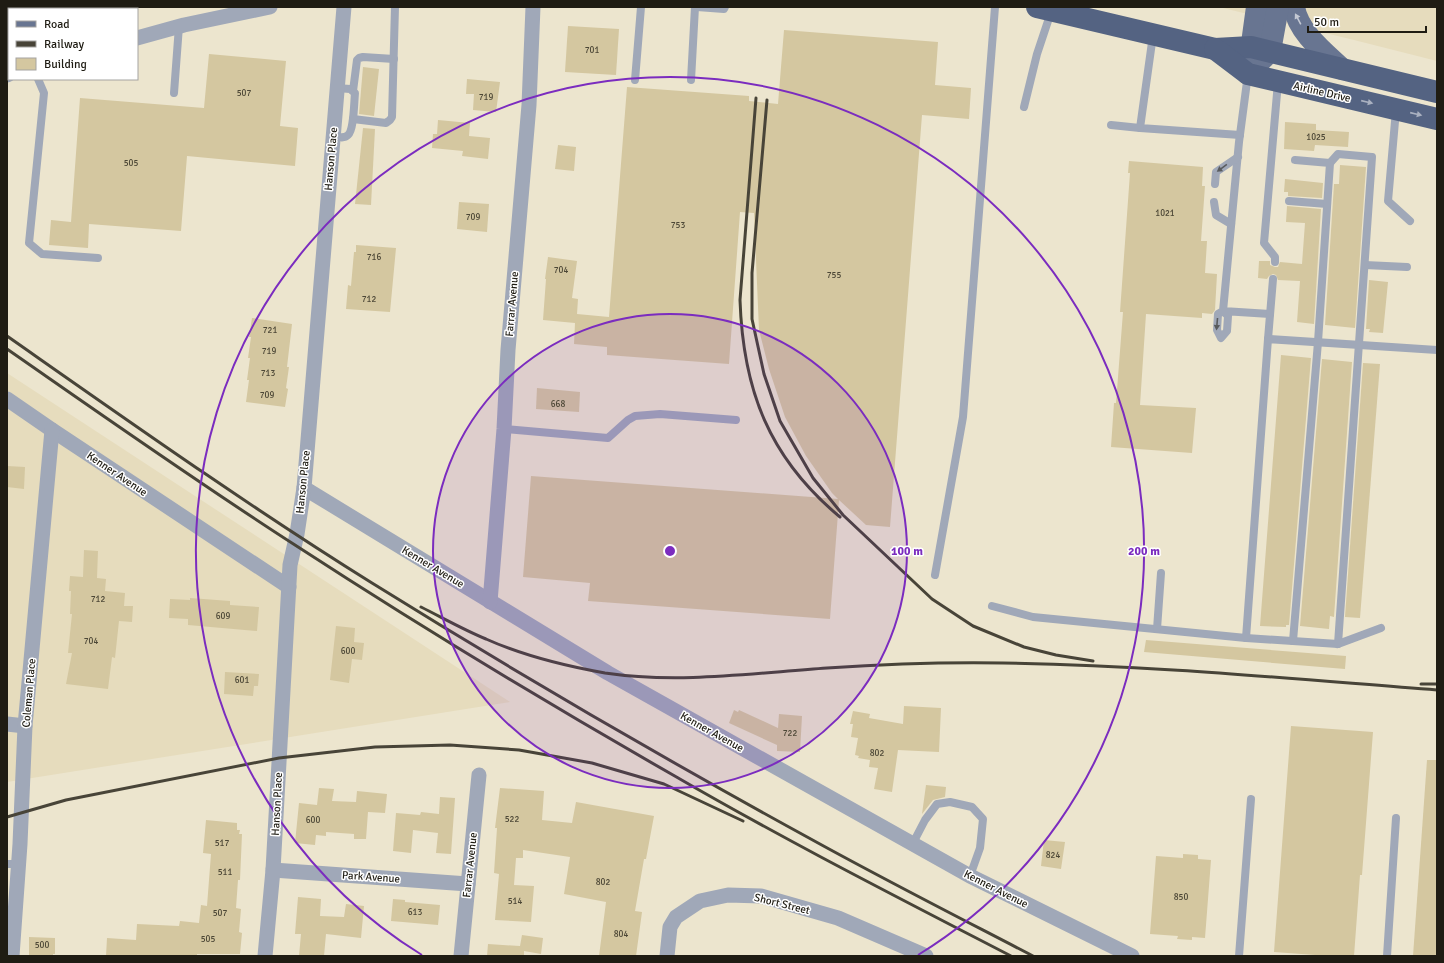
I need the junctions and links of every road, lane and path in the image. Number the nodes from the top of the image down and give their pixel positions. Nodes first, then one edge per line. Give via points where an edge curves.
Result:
1 (270, 7) edge
2 (344, 7) edge
3 (395, 7) edge
4 (533, 7) edge
5 (641, 7) edge
6 (696, 7) edge
7 (724, 7) edge
8 (995, 7) edge
9 (1257, 7) edge
10 (1278, 7) edge
11 (1294, 7) edge
12 (1044, 9) edge
13 (179, 26) junction
14 (1153, 34) junction
15 (138, 38) edge
16 (1214, 48) junction
17 (1261, 49) junction
18 (394, 59) junction
19 (1342, 69) junction
20 (1248, 74) junction
21 (38, 80) edge
22 (635, 80) dead end
23 (691, 80) dead end
24 (1278, 81) junction
25 (337, 88) junction
26 (353, 90) junction
27 (1437, 92) edge
28 (174, 93) dead end
29 (1024, 107) dead end
30 (1396, 109) junction
31 (353, 119) junction
32 (1437, 119) edge
33 (1110, 125) dead end
34 (1140, 128) junction
35 (1240, 135) junction
36 (333, 136) junction
37 (1238, 157) junction
38 (1295, 160) dead end
39 (1330, 163) junction
40 (1215, 184) dead end
41 (1290, 201) dead end
42 (1214, 202) dead end
43 (1327, 204) junction
44 (1410, 221) dead end
45 (1231, 224) junction
46 (98, 258) dead end
47 (1275, 262) dead end
48 (1365, 265) junction
49 (1407, 267) dead end
50 (1274, 279) dead end
51 (1270, 314) junction
52 (1268, 339) junction
53 (1318, 342) junction
54 (1359, 345) junction
55 (1437, 350) edge
56 (7, 399) edge
57 (736, 420) dead end
58 (504, 429) junction
59 (52, 430) junction
60 (304, 488) junction
61 (1161, 573) dead end
62 (935, 575) dead end
63 (289, 587) junction
64 (490, 602) junction
65 (992, 606) dead end
66 (1381, 628) dead end
67 (1157, 629) junction
68 (1246, 638) junction
69 (1293, 641) junction
70 (1338, 644) junction
71 (7, 724) edge
72 (26, 726) junction
73 (479, 775) dead end
74 (1251, 799) dead end
75 (1396, 818) dead end
76 (912, 845) junction
77 (13, 864) edge
78 (273, 870) junction
79 (970, 876) junction
80 (468, 884) junction
81 (12, 956) edge
82 (265, 956) edge
83 (461, 956) edge
84 (667, 956) edge
85 (926, 956) edge
86 (1132, 956) edge
87 (1239, 956) edge
88 (1387, 956) edge

1 - 13 street
2 - 25 street, Hanson Place
3 - 18 lane
4 - 58 street, Farrar Avenue via 529,105 508,350
5 - 22 lane
6 - 7 lane
6 - 23 lane
8 - 62 lane via 963,417
9 - 17 main road
10 - 17 main road
19 -> 11 main road via 1314,43 1295,17
12 - 14 highway, Airline Drive
12 - 29 lane via 1037,54
13 - 15 street
13 - 28 lane
14 - 16 highway, Airline Drive
14 - 34 lane
16 - 17 highway, Airline Drive
16 - 20 highway, Airline Drive
17 - 19 highway, Airline Drive
17 - 20 main road
18 - 26 lane via 359,58
18 - 31 lane via 390,120 386,122
19 - 27 highway, Airline Drive
20 - 24 highway, Airline Drive
20 - 35 lane
21 - 46 lane via 44,93 29,243 42,254
24 -> 30 highway, Airline Drive
24 - 47 lane via 1264,243 1275,257
25 - 26 lane
25 - 36 street, Hanson Place
26 - 31 lane
30 -> 32 highway, Airline Drive
30 - 44 lane via 1388,200
31 - 36 lane via 349,134 344,137
33 - 34 lane
34 - 35 lane
35 - 37 lane
36 - 60 street, Hanson Place
37 -> 40 lane via 1216,172
37 - 45 lane
38 - 39 lane
39 - 43 lane
39 - 48 lane via 1338,154 1372,158
41 - 43 lane
42 - 45 lane via 1216,215
43 - 53 lane
45 - 51 lane via 1223,310
48 - 49 lane
48 - 54 lane
50 - 51 lane
51 - 52 lane
52 - 53 lane
52 - 68 lane
53 - 54 lane
53 - 69 lane
54 - 55 lane
54 - 70 lane
56 - 59 street, Kenner Avenue
57 - 58 lane via 660,414 635,416 608,438
58 - 64 street, Farrar Avenue
59 - 63 street, Kenner Avenue
59 - 72 street, Coleman Place
60 - 63 street, Hanson Place via 290,565
60 - 64 street, Kenner Avenue
61 - 67 lane
63 - 78 street, Hanson Place
64 - 76 street, Kenner Avenue via 608,673
65 - 67 lane via 1033,617
66 - 70 lane
67 - 68 lane
68 - 69 lane
69 - 70 lane
71 - 72 street
72 - 77 street, Coleman Place
73 - 80 street, Farrar Avenue
74 - 87 lane
75 - 88 lane
76 - 79 street, Kenner Avenue
76 - 79 lane via 937,804 950,802 972,807 984,819 980,848
77 - 81 street, Coleman Place
78 - 80 street, Park Avenue
78 - 82 street, Hanson Place
79 - 86 street, Kenner Avenue
80 - 83 street, Farrar Avenue
84 - 85 street, Short Street via 670,927 676,917 700,901 728,895 761,896 838,918

